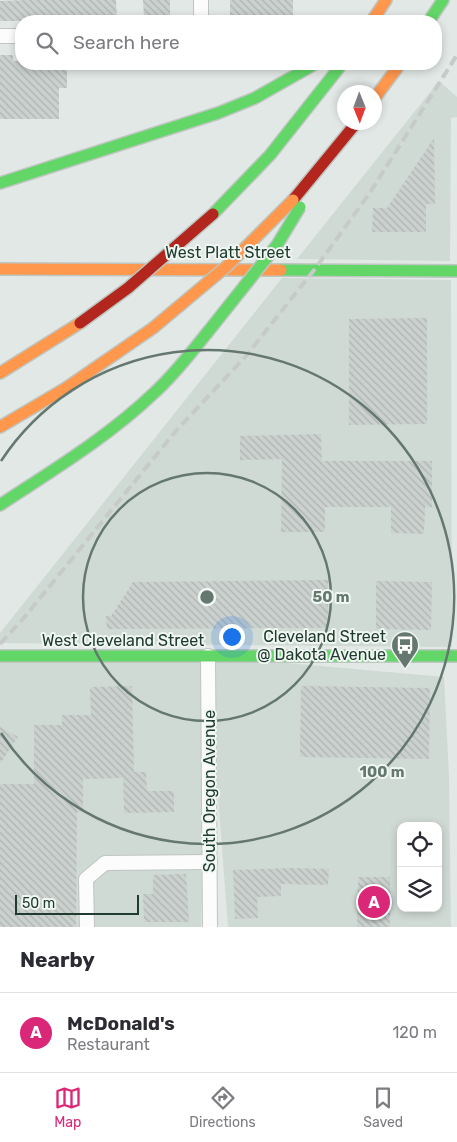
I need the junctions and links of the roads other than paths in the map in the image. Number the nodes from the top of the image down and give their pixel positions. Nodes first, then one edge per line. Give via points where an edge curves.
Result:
1 (201, 0) edge
2 (386, 0) edge
3 (443, 0) edge
4 (201, 15) edge
5 (376, 15) edge
6 (433, 15) edge
7 (0, 36) edge
8 (15, 36) edge
9 (304, 70) edge
10 (337, 70) edge
11 (396, 70) edge
12 (382, 88) edge
13 (351, 130) edge
14 (0, 183) edge
15 (298, 200) junction
16 (0, 269) edge
17 (457, 271) edge
18 (0, 373) edge
19 (0, 427) edge
20 (0, 505) edge
21 (0, 656) edge
22 (208, 656) junction
23 (457, 656) edge
24 (210, 862) junction
25 (87, 927) edge
26 (210, 927) edge

1 - 4 street
2 - 5 main road
3 - 6 main road
7 - 8 street
9 - 14 main road via 255,98 218,113
10 - 18 main road, bridge via 270,154 213,214 128,288 80,323
11 - 12 main road
13 - 15 main road
15 - 19 main road, bridge via 153,328 66,388
15 - 20 main road, bridge via 277,245 164,384 82,451
16 - 17 main road, West Platt Street
21 - 22 main road, West Cleveland Street
22 - 23 main road, West Cleveland Street
22 - 24 street, South Oregon Avenue
24 - 25 street via 105,863 86,879
24 - 26 street, South Oregon Avenue

